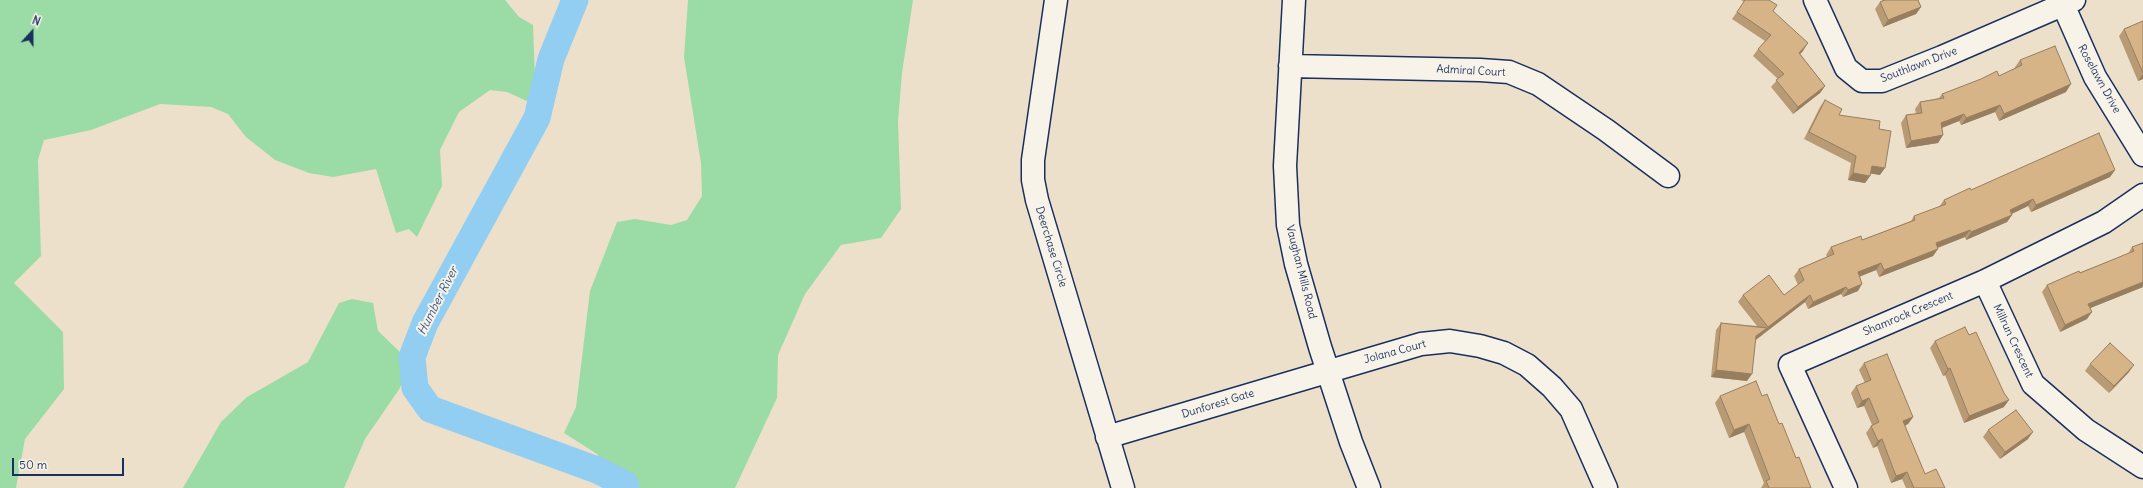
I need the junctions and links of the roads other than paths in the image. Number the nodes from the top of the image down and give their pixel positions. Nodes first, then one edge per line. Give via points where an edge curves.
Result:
1 (1056, 0) edge
2 (1294, 0) edge
3 (1815, 0) edge
4 (2066, 2) edge
5 (1290, 66) junction
6 (2143, 155) edge
7 (1668, 176) dead end
8 (2143, 195) edge
9 (1985, 281) junction
10 (1328, 370) junction
11 (1107, 437) junction
12 (2143, 468) edge
13 (1123, 488) edge
14 (1369, 488) edge
15 (1606, 488) edge
16 (1846, 488) edge

1 - 11 street, Deerchase Circle via 1034,153 1033,180
2 - 5 street, Vaughan Mills Road
3 - 4 street, Southlawn Drive via 1846,68 1862,81 1882,80 1942,57
4 - 6 street, Roselawn Drive via 2095,77
5 - 7 street, Admiral Court via 1509,72 1538,84
5 - 10 street, Vaughan Mills Road via 1285,166 1287,214 1296,264
8 - 9 street, Shamrock Crescent via 2104,222
9 - 12 street, Millrun Crescent via 2033,384 2086,430
9 - 16 street, Shamrock Crescent via 1790,365
10 - 11 street, Dunforest Gate
10 - 14 street, Vaughan Mills Road
10 - 15 street, Jolana Court via 1420,344 1450,341 1504,353 1527,365 1552,387 1571,409
11 - 13 street, Deerchase Circle

